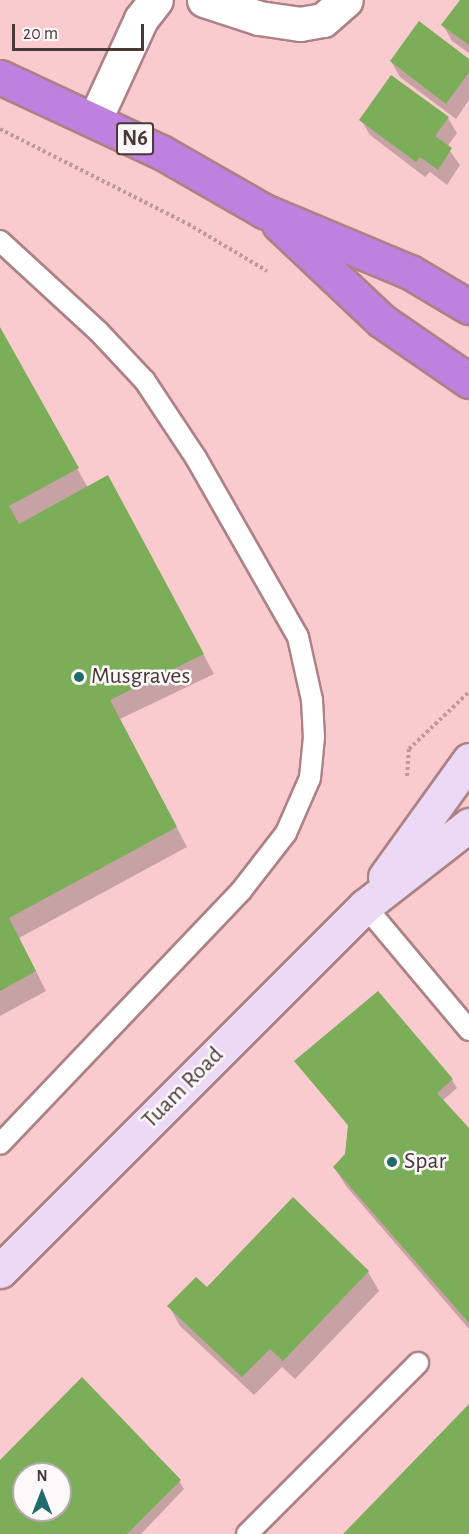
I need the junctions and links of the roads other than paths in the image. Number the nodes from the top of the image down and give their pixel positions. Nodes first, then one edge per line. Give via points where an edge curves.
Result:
1 (204, 0) edge
2 (346, 0) edge
3 (140, 6) edge
4 (0, 77) edge
5 (95, 119) junction
6 (264, 211) junction
7 (0, 241) edge
8 (469, 307) edge
9 (469, 381) edge
10 (469, 760) edge
11 (469, 825) edge
12 (366, 906) junction
13 (469, 1030) edge
14 (0, 1144) edge
15 (0, 1270) edge
16 (418, 1363) dead end
17 (247, 1534) edge

1 - 2 street via 259,18 300,24 323,20
3 - 5 street
4 - 5 highway, N6
5 - 6 highway, N6
6 - 8 highway, N6 via 410,272
6 - 9 highway, N6 via 382,321
7 - 14 lane via 99,332 145,381 196,458 298,637 312,700 314,737 310,778 286,833 241,891
10 - 12 main road, Tuam Road
11 - 12 main road, Tuam Road
12 - 13 lane
12 - 15 main road, Tuam Road
16 - 17 lane

